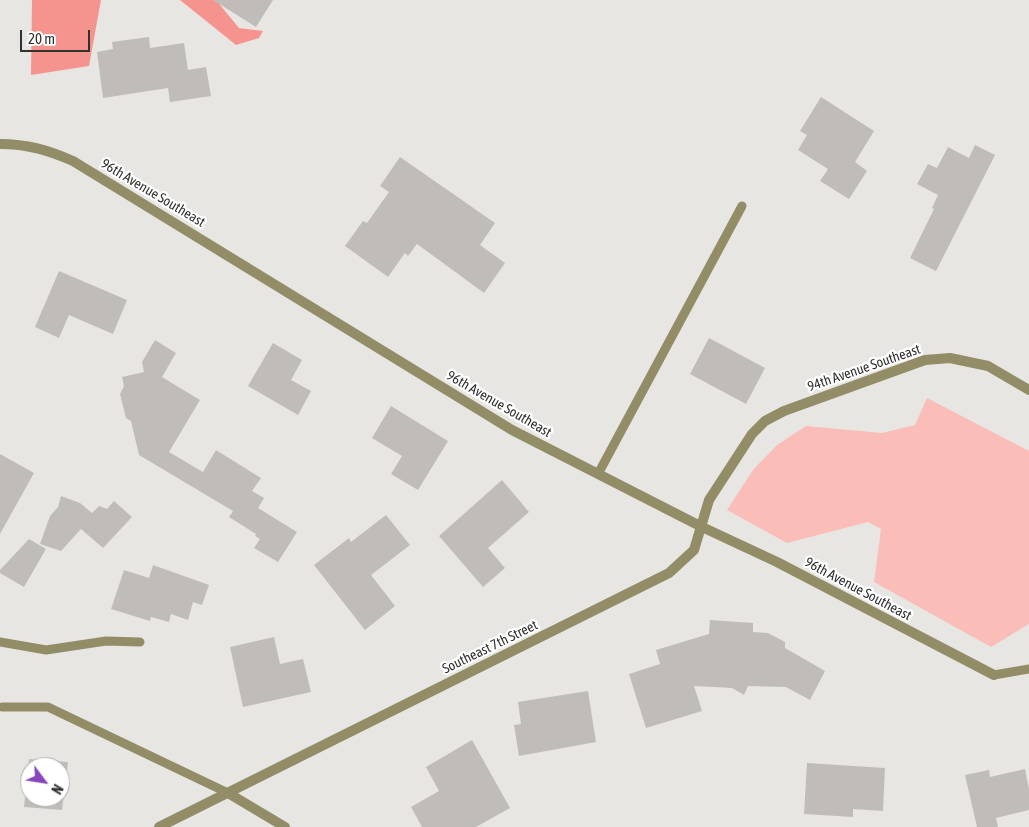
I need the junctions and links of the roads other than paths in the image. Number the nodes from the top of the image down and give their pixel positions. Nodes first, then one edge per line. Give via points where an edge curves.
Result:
1 (0, 144) edge
2 (742, 206) dead end
3 (1029, 390) edge
4 (765, 421) joint
5 (598, 474) junction
6 (702, 527) junction
7 (0, 642) edge
8 (140, 642) dead end
9 (1029, 668) edge
10 (994, 676) joint
11 (2, 707) dead end
12 (228, 793) junction
13 (159, 827) edge
14 (285, 827) edge

1 - 5 street, 96th Avenue Southeast via 47,149 73,160 512,430
2 - 5 lane
3 - 4 street, 94th Avenue Southeast via 988,366 950,358 925,360 784,411
4 - 6 street, Southeast 7th Street via 752,434 709,500
5 - 6 street, 96th Avenue Southeast
6 - 10 street, 96th Avenue Southeast via 777,562
6 - 12 street, Southeast 7th Street via 694,550 669,573
7 - 8 lane via 46,650 106,641
9 - 10 lane
11 - 12 lane via 48,707
12 - 13 street, Southeast 7th Street
12 - 14 street

